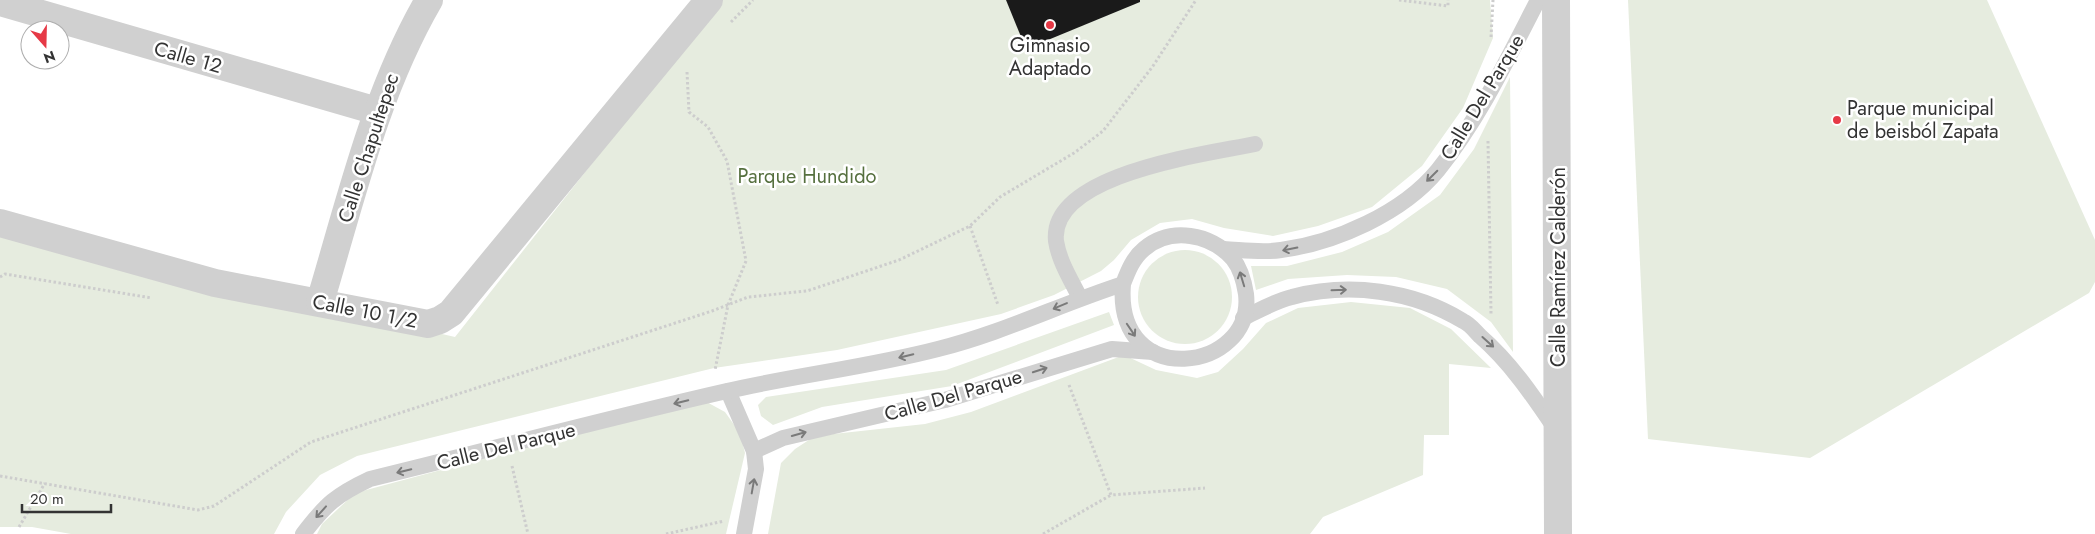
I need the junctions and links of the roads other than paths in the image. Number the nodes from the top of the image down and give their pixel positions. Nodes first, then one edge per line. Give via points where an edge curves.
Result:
1 (429, 0) edge
2 (710, 0) edge
3 (1538, 0) edge
4 (1556, 0) edge
5 (0, 2) edge
6 (377, 111) junction
7 (1255, 144) dead end
8 (0, 223) edge
9 (1224, 250) junction
10 (1122, 284) junction
11 (1080, 298) junction
12 (320, 302) junction
13 (1243, 318) junction
14 (1153, 352) junction
15 (728, 391) junction
16 (1559, 436) junction
17 (754, 451) junction
18 (1552, 533) edge
19 (303, 534) edge
20 (744, 534) edge

1 - 6 street, Calle Chapultepec via 407,38
2 - 12 street, Calle 10 1/2 via 452,313 428,324
3 -> 9 lane, Calle Del Parque via 1489,94 1437,172 1414,193 1374,220 1325,242 1280,250
4 - 16 street, Calle Ramírez Calderón
5 - 6 street, Calle 12
6 - 12 street, Calle Chapultepec
7 - 11 lane via 1158,163 1118,177 1072,202 1060,219 1056,240
8 - 12 street, Calle 10 1/2 via 215,283
9 - 10 lane, Calle Del Parque via 1206,239 1185,235 1164,238 1145,248 1130,264
13 -> 9 lane, Calle Del Parque via 1246,300 1244,281 1237,264
10 - 11 lane, Calle Del Parque
10 -> 14 lane, Calle Del Parque via 1121,304 1126,323 1137,340
11 -> 15 lane, Calle Del Parque via 1011,326 930,351
13 - 14 lane, Calle Del Parque via 1232,337 1216,351 1196,359 1174,359
13 -> 16 lane via 1290,297 1336,290 1380,291 1411,297 1464,321 1494,348 1521,378
17 -> 14 lane, Calle Del Parque via 783,438 945,400 1112,349
15 - 17 lane
15 -> 19 lane, Calle Del Parque via 370,479 341,493
16 - 18 street, Calle Ramírez Calderón
20 -> 17 lane via 756,469

